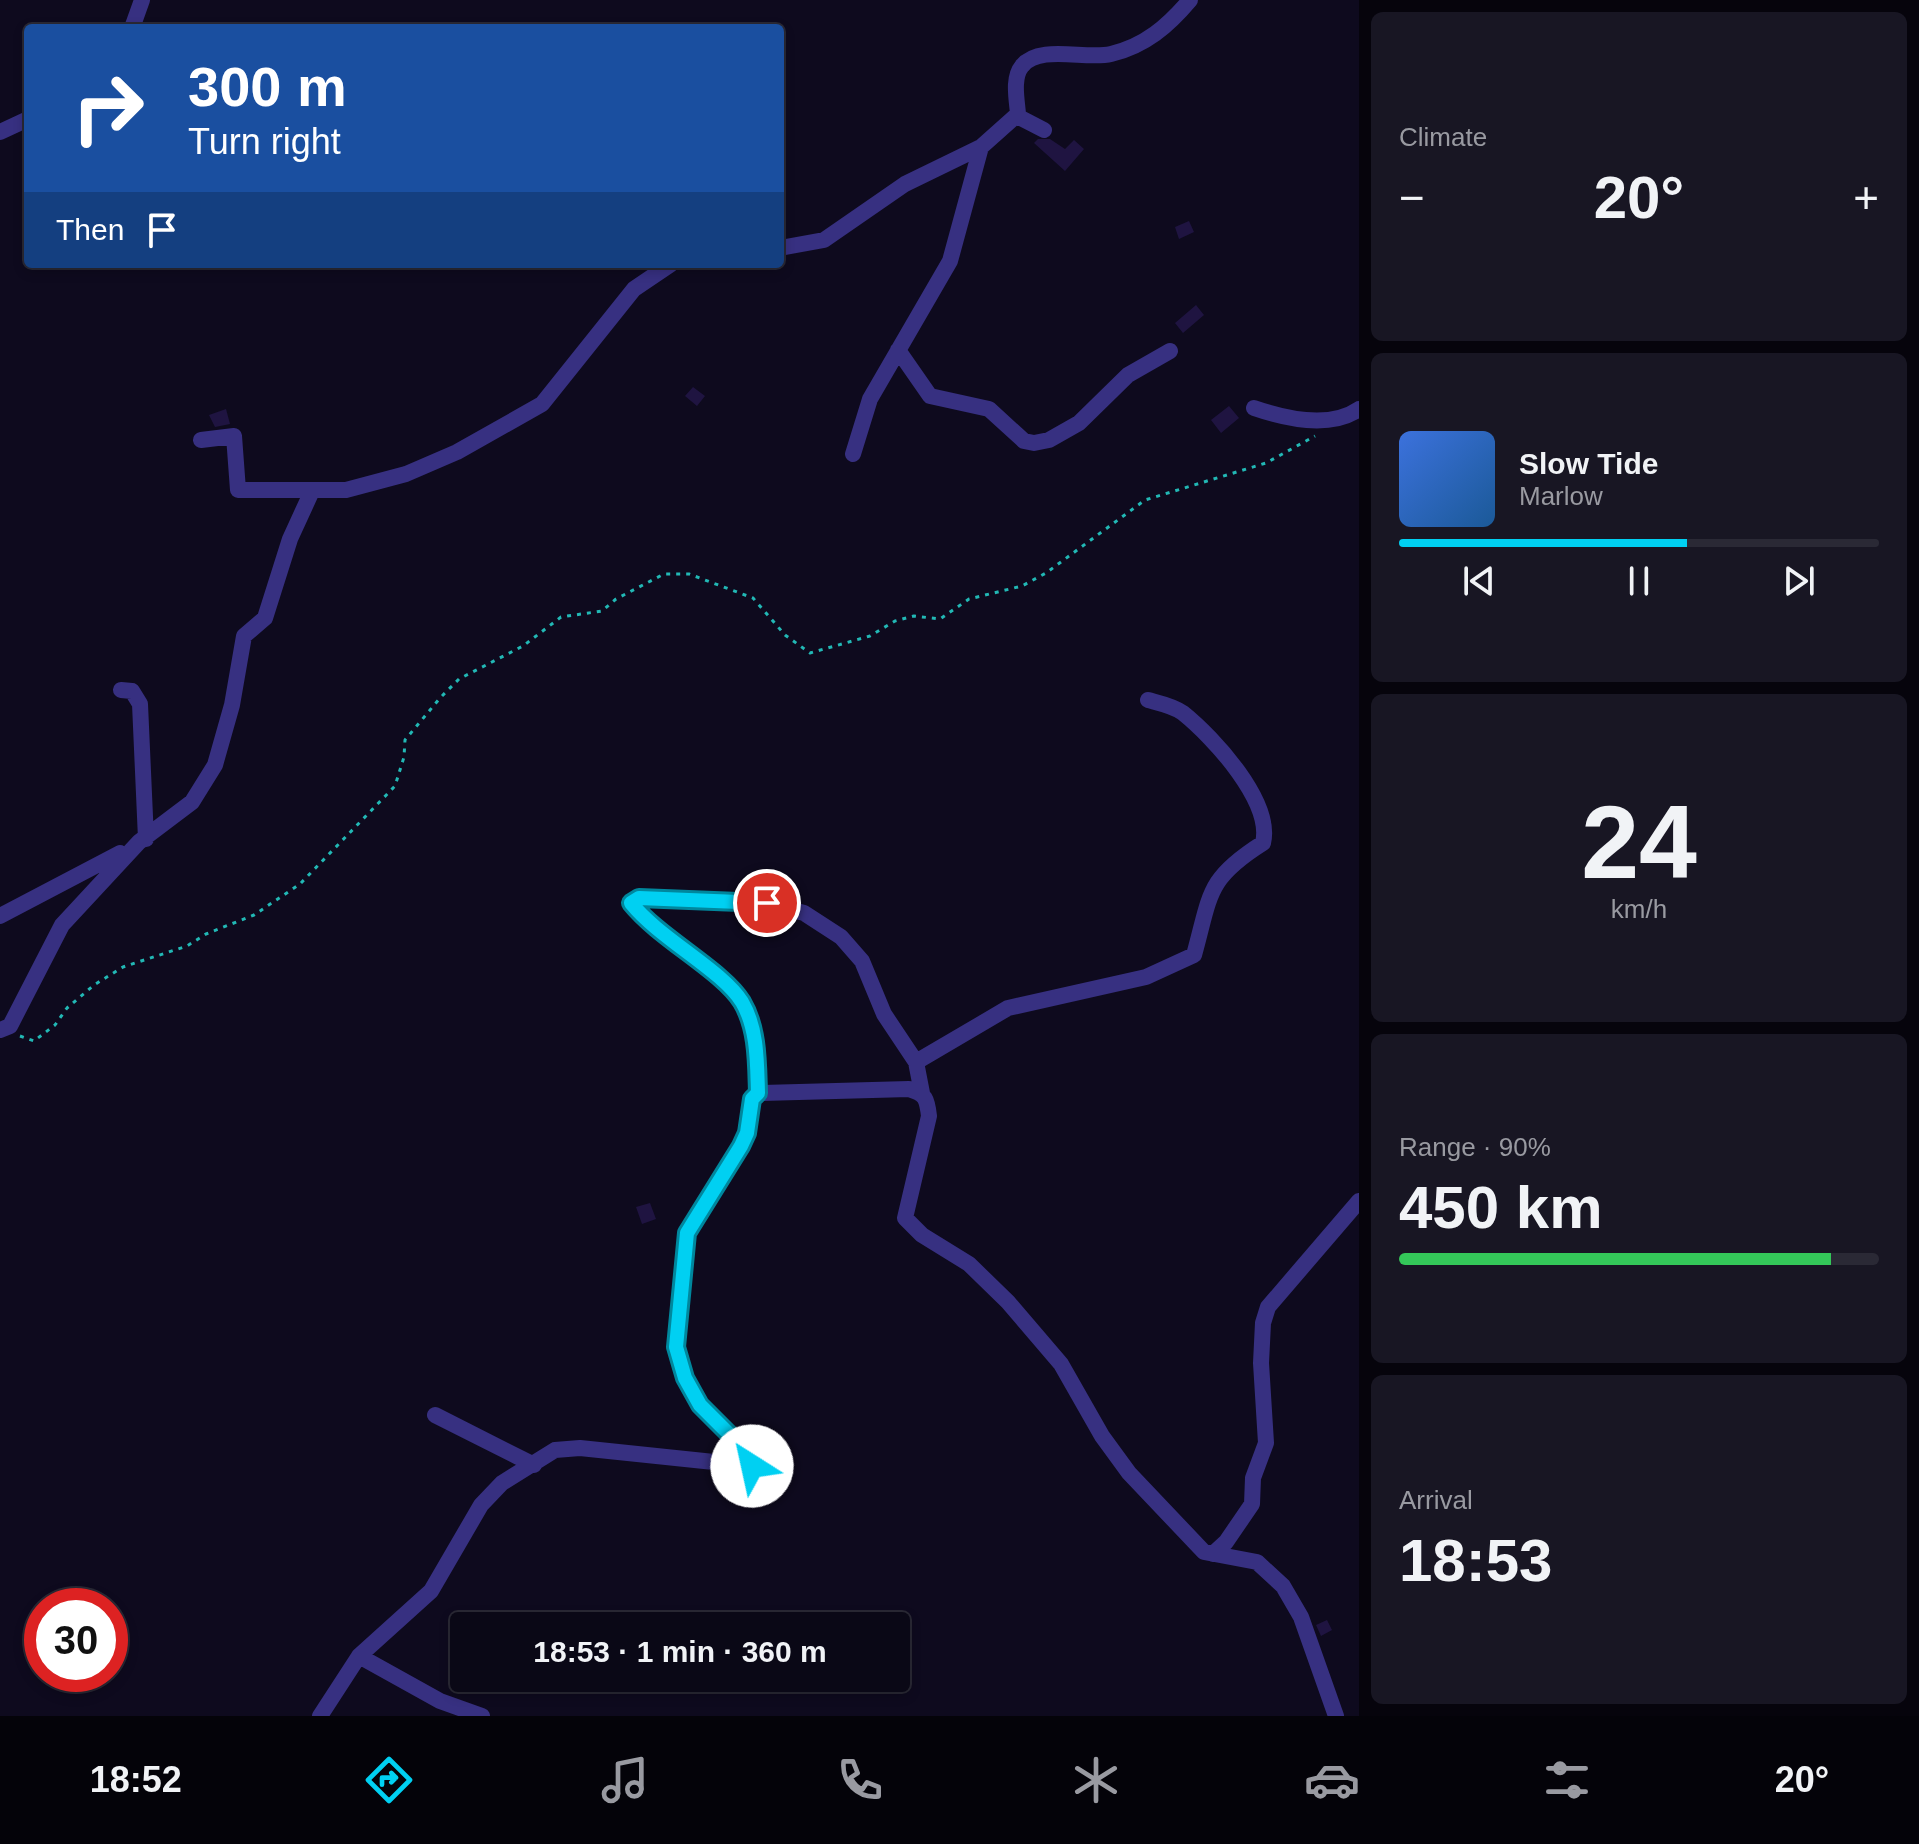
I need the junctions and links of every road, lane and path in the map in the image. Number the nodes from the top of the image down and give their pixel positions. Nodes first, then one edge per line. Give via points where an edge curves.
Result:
1 (142, 0) edge
2 (1190, 0) edge
3 (133, 24) edge
4 (1017, 116) junction
5 (24, 121) edge
6 (1044, 130) dead end
7 (0, 132) edge
8 (981, 147) junction
9 (784, 247) edge
10 (665, 268) edge
11 (898, 350) junction
12 (1170, 351) dead end
13 (1254, 408) dead end
14 (1352, 413) edge
15 (201, 440) dead end
16 (853, 454) dead end
17 (312, 491) junction
18 (121, 690) dead end
19 (1148, 700) dead end
20 (142, 840) junction
21 (0, 916) edge
22 (5, 1028) edge
23 (916, 1062) junction
24 (758, 1093) junction
25 (922, 1093) junction
26 (1359, 1201) edge
27 (435, 1415) dead end
28 (534, 1465) junction
29 (1213, 1554) junction
30 (359, 1656) junction
31 (320, 1716) edge
32 (482, 1716) edge
33 (1336, 1716) edge

1 - 3 street
2 - 4 street via 1144,43 1084,58 1035,57 1022,64 1017,74
4 - 6 street
4 - 8 street
5 - 7 street
8 - 9 street via 905,184 824,240
8 - 11 street via 950,261
10 - 17 street via 634,289 542,404 406,474 346,490
11 - 12 street via 930,396 989,409 1024,441 1034,443 1079,423 1128,375
11 - 16 street via 870,399
13 - 14 street via 1287,420
14 - 22 path via 1266,463 1145,500 1022,586 969,599 940,619 905,618 870,636 819,651 810,653 798,646 753,598 689,574 664,574 602,611 561,617 523,646 459,679 440,698 405,740 395,786 300,884 254,915 187,946 123,967 94,985 34,1041
15 - 17 street via 234,436 238,490
17 - 20 street via 265,618 244,636 215,765 192,802
18 - 20 street via 132,691 140,704
19 - 23 street via 1181,711 1242,774 1266,829 1263,843 1234,861 1214,883 1194,955 1146,977 1008,1008
20 - 21 street
20 - 22 street via 62,925
23 - 24 street via 884,1014 862,961 841,937 804,913 767,903 639,898 631,903 649,925 742,1002 756,1042
23 - 25 street
24 - 25 street
24 - 28 street via 741,1146 687,1233 676,1347 700,1405 752,1457 752,1466 580,1448 555,1450
25 - 29 street via 929,1116 905,1218 969,1264 1008,1302 1061,1364 1129,1473 1204,1552
26 - 29 street via 1268,1307 1261,1363 1266,1443 1253,1478 1252,1504
27 - 28 street
28 - 30 street via 502,1483 481,1505 431,1591
29 - 33 street via 1257,1562 1283,1586 1301,1617
30 - 31 street
30 - 32 street via 440,1701

